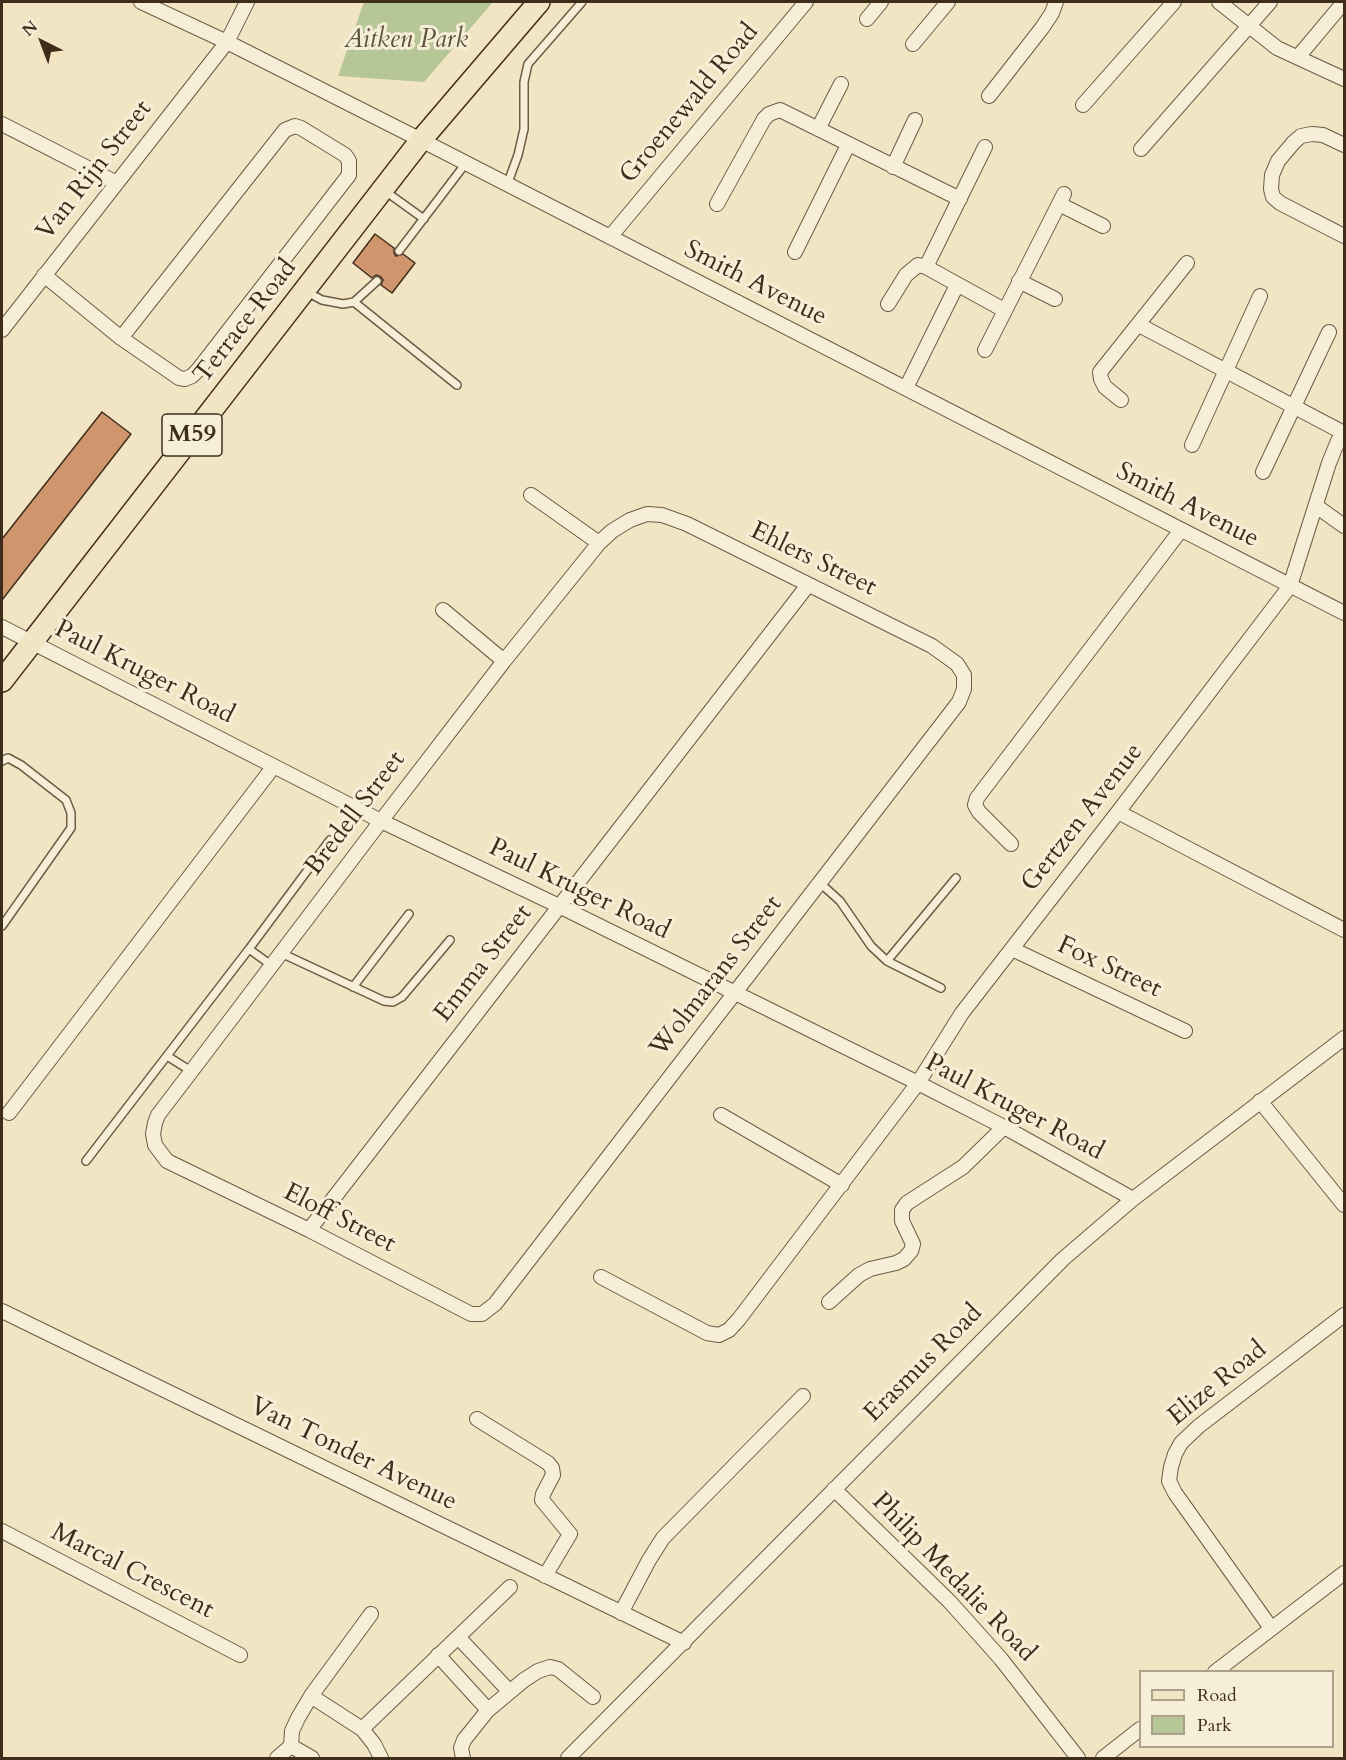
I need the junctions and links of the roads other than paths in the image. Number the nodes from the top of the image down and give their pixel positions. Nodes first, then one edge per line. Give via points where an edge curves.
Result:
1 (141, 2) edge
2 (247, 2) edge
3 (538, 2) edge
4 (582, 2) edge
5 (806, 2) edge
6 (881, 2) edge
7 (948, 2) edge
8 (1056, 2) edge
9 (1174, 2) edge
10 (1219, 2) edge
11 (1270, 2) edge
12 (1344, 2) edge
13 (867, 19) dead end
14 (1249, 26) junction
15 (227, 42) junction
16 (913, 44) dead end
17 (1298, 57) junction
18 (1344, 79) edge
19 (841, 84) dead end
20 (989, 96) dead end
21 (1083, 105) dead end
22 (915, 120) dead end
23 (2, 124) edge
24 (818, 129) junction
25 (421, 140) junction
26 (848, 145) junction
27 (1344, 145) edge
28 (985, 147) dead end
29 (1141, 149) dead end
30 (466, 164) junction
31 (893, 166) junction
32 (117, 183) junction
33 (507, 184) junction
34 (383, 190) junction
35 (960, 199) junction
36 (717, 204) dead end
37 (424, 219) junction
38 (1103, 226) dead end
39 (1344, 236) edge
40 (610, 237) junction
41 (399, 251) dead end
42 (795, 252) dead end
43 (1187, 263) dead end
44 (926, 267) junction
45 (44, 275) junction
46 (377, 281) dead end
47 (1019, 281) junction
48 (957, 285) junction
49 (304, 290) junction
50 (1260, 296) dead end
51 (1055, 299) dead end
52 (354, 303) junction
53 (888, 304) dead end
54 (1004, 310) junction
55 (1139, 325) junction
56 (2, 330) edge
57 (1329, 332) dead end
58 (121, 338) junction
59 (985, 350) dead end
60 (1227, 371) junction
61 (457, 385) dead end
62 (906, 388) junction
63 (1120, 400) dead end
64 (1295, 406) junction
65 (1344, 433) edge
66 (1192, 446) dead end
67 (1263, 472) dead end
68 (531, 495) dead end
69 (1316, 506) junction
70 (630, 520) joint
71 (1344, 526) edge
72 (1181, 530) junction
73 (598, 543) junction
74 (808, 585) junction
75 (1290, 586) junction
76 (443, 610) dead end
77 (1344, 614) edge
78 (2, 627) edge
79 (31, 642) junction
80 (504, 661) junction
81 (964, 675) joint
82 (2, 681) edge
83 (2, 761) edge
84 (274, 766) junction
85 (1118, 812) junction
86 (381, 821) junction
87 (330, 840) dead end
88 (1011, 844) dead end
89 (956, 878) dead end
90 (820, 883) junction
91 (559, 906) junction
92 (409, 914) dead end
93 (2, 926) edge
94 (1344, 930) edge
95 (450, 940) dead end
96 (249, 949) junction
97 (1012, 949) junction
98 (281, 953) junction
99 (887, 961) junction
100 (272, 965) junction
101 (353, 987) junction
102 (941, 988) dead end
103 (735, 994) junction
104 (1185, 1031) dead end
105 (1344, 1038) edge
106 (166, 1056) junction
107 (191, 1071) junction
108 (918, 1083) junction
109 (1260, 1101) junction
110 (9, 1113) dead end
111 (721, 1115) dead end
112 (1005, 1127) junction
113 (160, 1154) joint
114 (86, 1161) dead end
115 (842, 1185) junction
116 (1133, 1199) junction
117 (1344, 1205) edge
118 (309, 1230) junction
119 (601, 1277) dead end
120 (829, 1302) dead end
121 (495, 1304) joint
122 (2, 1311) edge
123 (1344, 1315) edge
124 (803, 1396) dead end
125 (477, 1419) dead end
126 (834, 1489) junction
127 (2, 1531) edge
128 (1344, 1573) edge
129 (545, 1576) junction
130 (510, 1587) dead end
131 (621, 1612) junction
132 (371, 1614) dead end
133 (1271, 1628) junction
134 (458, 1637) junction
135 (684, 1643) junction
136 (240, 1655) dead end
137 (438, 1655) junction
138 (1216, 1670) edge
139 (510, 1692) junction
140 (311, 1696) junction
141 (593, 1697) dead end
142 (488, 1710) junction
143 (362, 1729) junction
144 (1139, 1730) edge
145 (291, 1746) junction
146 (278, 1758) edge
147 (312, 1758) edge
148 (381, 1758) edge
149 (463, 1758) edge
150 (568, 1758) edge
151 (1078, 1758) edge
152 (1103, 1758) edge

1 - 15 street, Smith Avenue
2 - 15 street, Van Rijn Street
3 - 25 main road, Terrace Road / M59
4 - 33 lane via 528,64 524,129
5 - 40 street, Groenewald Road
6 - 13 street
7 - 16 street
8 - 20 street via 1042,28
9 - 21 street
10 - 14 street
11 - 14 street
12 - 17 street
14 - 17 street via 1277,48
14 - 29 street
15 - 25 street, Smith Avenue
15 - 32 street, Van Rijn Street
17 - 18 street
19 - 24 street
22 - 31 street
23 - 32 street
24 - 26 street
24 - 36 street via 780,110 764,119
25 - 30 street, Smith Avenue
25 - 34 main road, Terrace Road / M59
26 - 31 street
26 - 42 street
27 - 39 street via 1323,135 1301,136 1278,161 1270,189 1280,203
28 - 35 street
30 - 33 street, Smith Avenue
30 - 37 lane
31 - 35 street
32 - 45 street, Van Rijn Street
33 - 40 street, Smith Avenue
34 - 37 lane
34 - 49 main road, Terrace Road / M59
35 - 44 street
37 - 41 lane
38 - 47 street via 1062,199
40 - 62 street, Smith Avenue
43 - 55 street
44 - 48 street
44 - 53 street via 918,265 910,270
45 - 56 street, Van Rijn Street
45 - 58 street
46 - 52 lane
47 - 51 street
47 - 54 street
48 - 54 street
48 - 62 street
49 - 52 lane via 322,300
49 - 79 main road, Terrace Road / M59
50 - 60 street
52 - 61 lane
54 - 59 street
55 - 60 street
55 - 63 street via 1100,372 1105,387
57 - 64 street
58 - 58 street via 285,130 301,128 345,155 349,175 192,376 179,378
60 - 64 street
60 - 66 street
62 - 72 street, Smith Avenue
64 - 65 street
64 - 67 street
65 - 69 street, Gertzen Avenue via 1334,450
68 - 73 street
69 - 71 street
69 - 75 street, Gertzen Avenue
70 - 73 street, Bredell Street
70 - 74 street, Ehlers Street via 647,514 662,515 687,524
72 - 75 street, Smith Avenue
72 - 88 street via 977,798 979,812
73 - 80 street, Bredell Street
74 - 81 street, Ehlers Street via 932,646 957,664
74 - 91 street, Emma Street
75 - 77 street, Smith Avenue
75 - 85 street, Gertzen Avenue
76 - 80 street
78 - 79 street, Paul Kruger Road
79 - 82 main road, Terrace Road / M59
79 - 84 street, Paul Kruger Road
80 - 86 street, Bredell Street
81 - 90 street, Wolmarans Street via 959,702
83 - 93 lane via 8,758 21,765 66,800 71,813 71,828
84 - 86 street, Paul Kruger Road
84 - 110 street
85 - 94 street
85 - 97 street, Gertzen Avenue
86 - 91 street, Paul Kruger Road
86 - 98 street, Bredell Street
87 - 96 lane
89 - 99 lane
90 - 99 lane via 840,901 871,946
90 - 103 street, Wolmarans Street
91 - 103 street, Paul Kruger Road
91 - 118 street, Emma Street
92 - 101 lane
95 - 101 lane via 402,997 393,1002
96 - 100 lane
96 - 106 lane
97 - 104 street, Fox Street
97 - 108 street, Gertzen Avenue via 962,1013
98 - 100 street, Bredell Street
98 - 101 lane
99 - 102 lane
100 - 107 street, Bredell Street
103 - 108 street, Paul Kruger Road
103 - 121 street, Wolmarans Street
105 - 109 street, Erasmus Road
106 - 107 lane
106 - 114 lane
107 - 113 street, Bredell Street via 155,1123 153,1134
108 - 112 street, Paul Kruger Road
108 - 115 street, Gertzen Avenue
109 - 116 street, Erasmus Road
109 - 117 street
111 - 115 street
112 - 116 street, Paul Kruger Road
112 - 120 street via 963,1167 907,1203 902,1221 913,1244 904,1259 859,1275
113 - 118 street, Eloff Street via 167,1161
115 - 119 street, Gertzen Avenue via 739,1319 718,1335 707,1333
116 - 126 street, Erasmus Road via 1063,1259
118 - 121 street, Eloff Street via 471,1314 482,1314
122 - 129 street, Van Tonder Avenue
123 - 133 street, Elize Road via 1199,1426 1181,1443 1171,1467 1169,1481 1175,1493
124 - 131 street via 663,1538
125 - 129 street via 552,1468 553,1475 542,1500 570,1534
126 - 135 street, Erasmus Road
126 - 151 street, Philip Medalie Road via 976,1630
127 - 136 street, Marcal Crescent
128 - 133 street
129 - 131 street, Van Tonder Avenue
130 - 134 street
131 - 135 street, Van Tonder Avenue
132 - 140 street
133 - 138 street
134 - 137 street
134 - 139 street
135 - 150 street, Erasmus Road
137 - 142 street
137 - 143 street
139 - 141 street via 550,1667 569,1676
139 - 142 street
140 - 143 street
140 - 145 street via 292,1731
142 - 149 street via 464,1740
143 - 148 street
144 - 152 street
145 - 146 street
145 - 147 street

